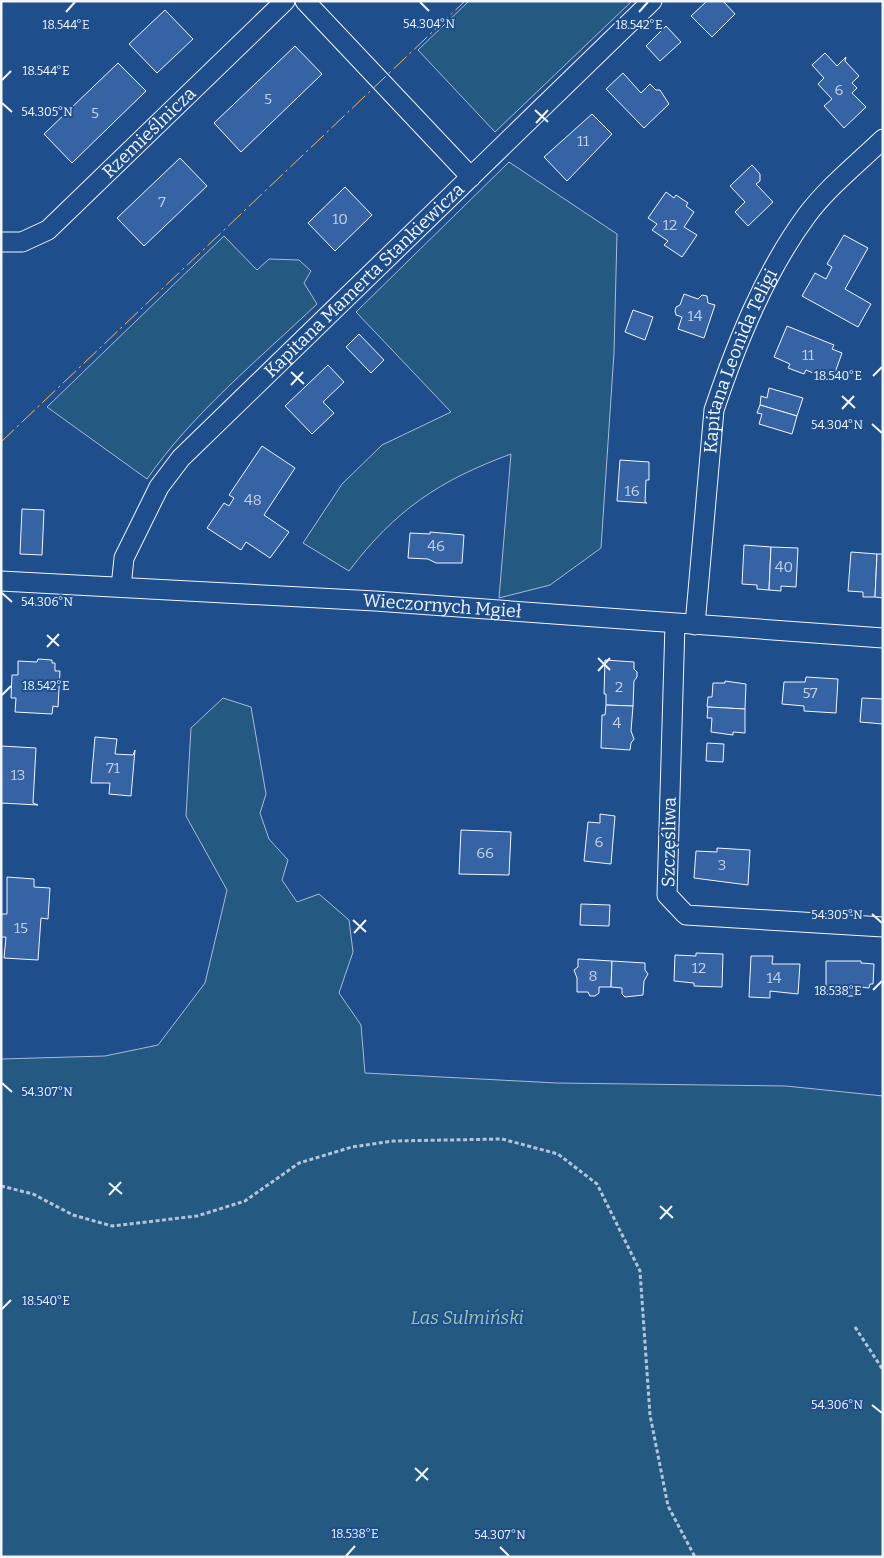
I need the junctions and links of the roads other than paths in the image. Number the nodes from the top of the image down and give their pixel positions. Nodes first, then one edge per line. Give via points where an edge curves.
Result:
1 (285, 1) edge
2 (305, 1) edge
3 (652, 1) edge
4 (883, 139) edge
5 (471, 177) junction
6 (1, 242) edge
7 (1, 580) edge
8 (121, 587) junction
9 (675, 624) junction
10 (695, 625) junction
11 (883, 638) edge
12 (883, 927) edge

1 - 6 street, Rzemieślnicza via 48,230 22,242
2 - 5 street
3 - 5 street, Kapitana Mamerta Stankiewicza
4 - 10 street, Kapitana Leonida Teligi via 807,214 759,297 724,381 714,410
5 - 8 street, Kapitana Mamerta Stankiewicza via 181,458 159,487 124,558
7 - 8 street, Wieczornych Mgieł
8 - 9 street, Wieczornych Mgieł via 365,600
9 - 10 street, Wieczornych Mgieł
9 - 12 street, Szczęśliwa via 667,895 686,915
10 - 11 street, Wieczornych Mgieł

